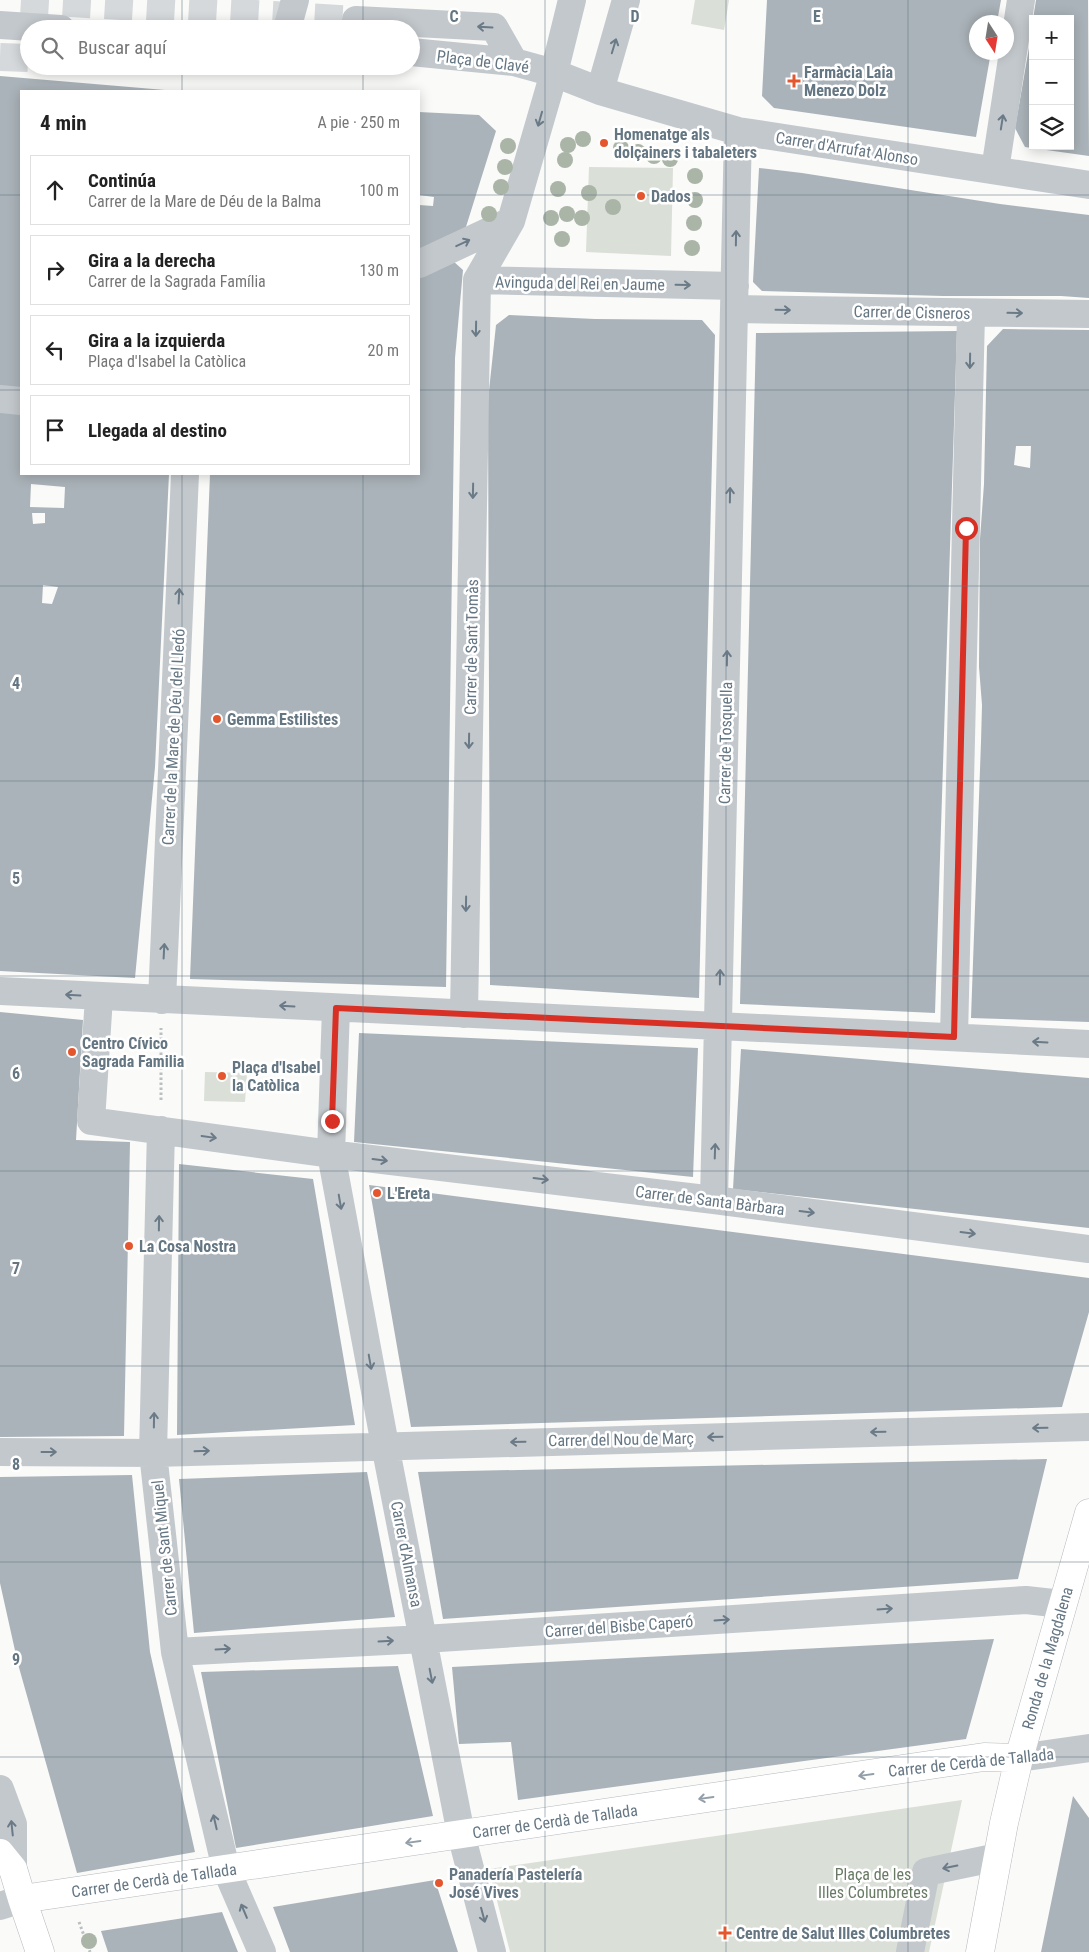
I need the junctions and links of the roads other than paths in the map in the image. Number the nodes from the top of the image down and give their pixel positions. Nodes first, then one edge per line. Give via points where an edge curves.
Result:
1 (295, 0) edge
2 (572, 0) edge
3 (626, 0) edge
4 (1021, 0) edge
5 (289, 20) edge
6 (420, 24) edge
7 (0, 25) edge
8 (20, 26) edge
9 (420, 53) edge
10 (514, 62) junction
11 (554, 73) junction
12 (600, 91) junction
13 (738, 131) junction
14 (995, 170) junction
15 (1089, 185) edge
16 (511, 221) junction
17 (420, 264) edge
18 (477, 280) junction
19 (734, 298) junction
20 (971, 313) junction
21 (1089, 314) edge
22 (0, 399) edge
23 (20, 401) edge
24 (185, 475) edge
25 (0, 991) edge
26 (99, 997) junction
27 (162, 1000) junction
28 (336, 1008) junction
29 (464, 1014) junction
30 (718, 1026) junction
31 (954, 1037) junction
32 (1089, 1044) edge
33 (161, 1130) junction
34 (332, 1154) junction
35 (714, 1200) junction
36 (1089, 1249) edge
37 (1089, 1427) edge
38 (385, 1445) junction
39 (0, 1452) edge
40 (153, 1453) junction
41 (1089, 1513) edge
42 (1062, 1604) junction
43 (424, 1639) junction
44 (175, 1652) junction
45 (1086, 1753) edge
46 (1019, 1758) junction
47 (0, 1789) edge
48 (461, 1834) junction
49 (998, 1858) junction
50 (7, 1861) edge
51 (226, 1869) junction
52 (11, 1903) edge
53 (40, 1952) edge
54 (262, 1952) edge
55 (492, 1952) edge
56 (910, 1952) edge
57 (980, 1952) edge

1 - 5 street
2 - 11 street, Avinguda del Rei en Jaume
12 -> 3 street
14 -> 4 street
10 -> 6 street via 494,28
7 - 8 street
9 - 10 street, Plaça de Clavé
10 - 11 street, Plaça de Clavé
11 - 12 street, Carrer d'Arrufat Alonso
11 -> 16 street, Avinguda del Rei en Jaume
12 - 13 street, Carrer d'Arrufat Alonso
13 - 14 street, Carrer d'Arrufat Alonso
19 -> 13 street
14 - 15 street, Carrer d'Arrufat Alonso
17 -> 16 street
16 - 18 street, Avinguda del Rei en Jaume
18 -> 19 street, Avinguda del Rei en Jaume
18 -> 29 street, Carrer de Sant Tomàs
19 -> 20 street, Carrer de Cisneros
30 -> 19 street, Carrer de Tosquella
20 -> 21 street, Carrer de Cisneros
20 -> 31 street
22 - 23 street
27 -> 24 street, Carrer de la Mare de Déu del Lledó
26 -> 25 street
26 - 27 street
26 - 33 street via 91,1121
28 -> 27 street
28 - 29 street
28 - 34 street
29 - 30 street
30 - 31 street
35 -> 30 street, Carrer de Tosquella
32 -> 31 street
33 -> 34 street
40 -> 33 street, Carrer de Sant Miquel
34 -> 35 street, Carrer de Santa Bàrbara
34 -> 38 street, Carrer d'Almansa
35 -> 36 street, Carrer de Santa Bàrbara
37 -> 38 street, Carrer del Nou de Març
40 -> 38 street, Carrer del Nou de Març
38 - 43 street, Carrer d'Almansa
39 -> 40 street, Carrer del Nou de Març
40 - 44 street, Carrer de Sant Miquel
41 - 42 main road, Ronda de la Magdalena
43 -> 42 street, Carrer del Bisbe Caperó via 1026,1600
42 - 46 main road, Ronda de la Magdalena
44 -> 43 street, Carrer del Bisbe Caperó
43 -> 48 street, Carrer d'Almansa
51 -> 44 street, Carrer de Sant Miquel
45 - 46 street, Carrer de Cerdà de Tallada
46 -> 48 main road, Carrer de Cerdà de Tallada via 984,1757
46 - 49 main road, Ronda de la Magdalena
50 -> 47 street via 13,1824
48 -> 51 main road, Carrer de Cerdà de Tallada
48 -> 55 street, Carrer d'Almansa
49 -> 56 street via 926,1872
49 - 57 main road, Ronda de la Magdalena
50 - 52 main road
51 - 52 main road, Carrer de Cerdà de Tallada
54 -> 51 street, Carrer de Sant Miquel
52 - 53 main road

